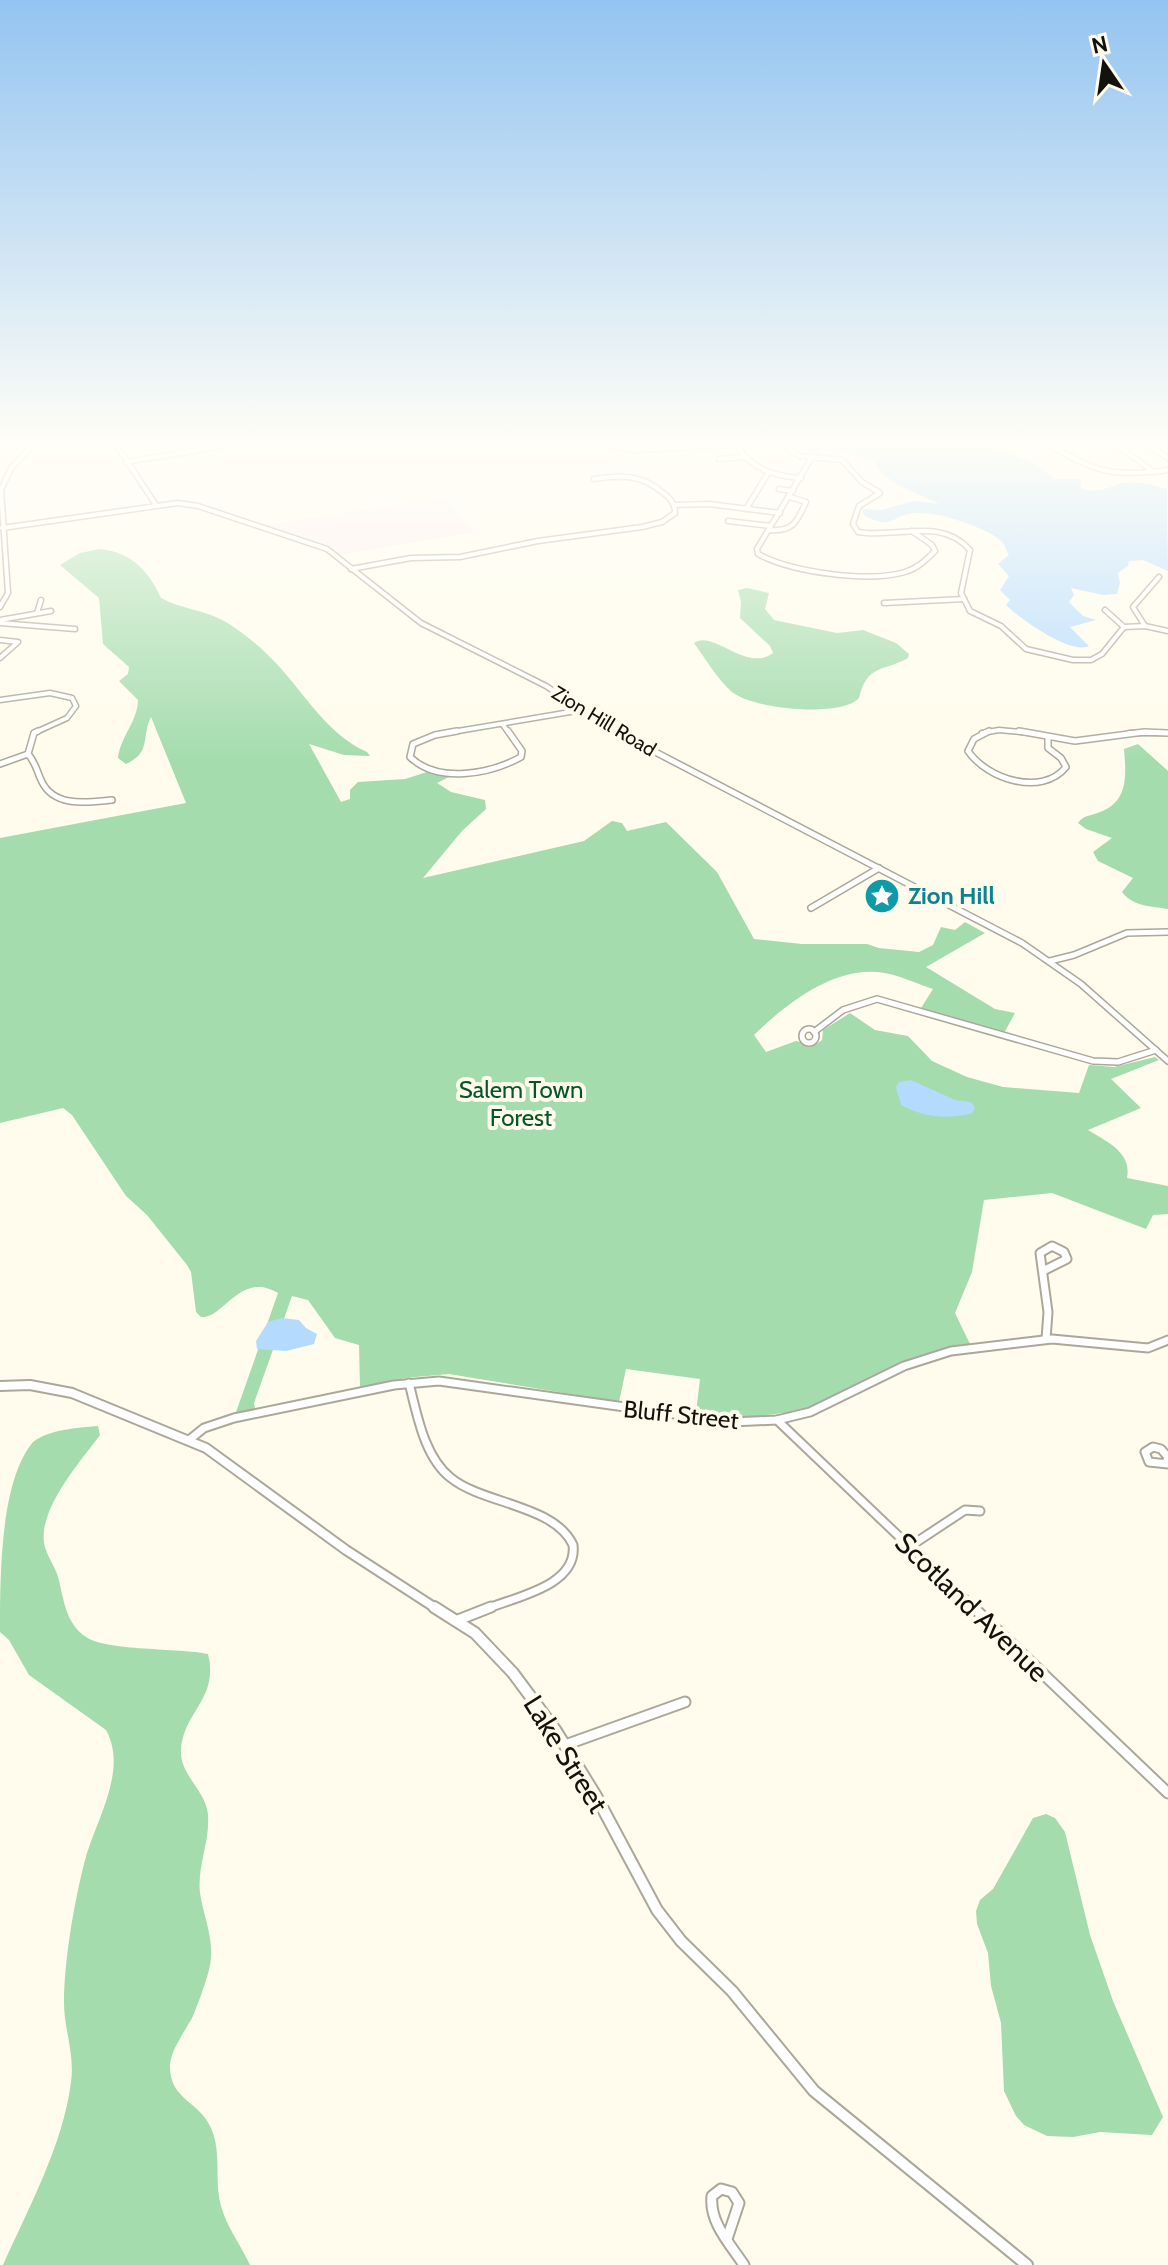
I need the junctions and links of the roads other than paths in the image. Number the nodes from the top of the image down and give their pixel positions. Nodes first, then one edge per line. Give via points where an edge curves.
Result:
1 (2, 552) edge
2 (330, 552) edge
3 (485, 552) edge
4 (757, 552) edge
5 (934, 552) edge
6 (968, 552) edge
7 (351, 569) junction
8 (1159, 577) dead end
9 (964, 599) junction
10 (41, 600) dead end
11 (884, 603) dead end
12 (0, 607) edge
13 (1105, 610) dead end
14 (51, 611) dead end
15 (37, 613) junction
16 (0, 622) edge
17 (1145, 626) junction
18 (1124, 627) junction
19 (75, 629) dead end
20 (1168, 631) edge
21 (0, 640) edge
22 (0, 658) edge
23 (2, 700) edge
24 (0, 706) edge
25 (582, 710) junction
26 (503, 725) junction
27 (1168, 733) edge
28 (1048, 737) junction
29 (28, 754) junction
30 (0, 764) edge
31 (112, 800) dead end
32 (879, 868) junction
33 (811, 908) dead end
34 (1168, 932) edge
35 (1050, 961) junction
36 (814, 1032) dead end
37 (1156, 1050) junction
38 (1168, 1061) edge
39 (1043, 1271) dead end
40 (1046, 1339) junction
41 (1168, 1340) edge
42 (409, 1383) junction
43 (0, 1386) edge
44 (777, 1420) junction
45 (189, 1440) junction
46 (980, 1511) dead end
47 (909, 1547) junction
48 (458, 1620) junction
49 (685, 1702) dead end
50 (565, 1745) junction
51 (1168, 1793) edge
52 (727, 2239) dead end
53 (744, 2265) edge
54 (1027, 2265) edge

1 - 12 street via 8,593
2 - 7 street, Zion Hill Road
3 - 7 street
4 - 5 street via 765,558 851,575 900,574 919,568
6 - 9 street via 961,581
7 - 25 street, Zion Hill Road via 419,622 546,686
8 - 17 street via 1133,607
9 - 11 street
9 - 18 street via 974,614 1001,626 1019,645 1073,660 1098,658
10 - 15 street
13 - 18 street
14 - 15 street
15 - 16 street
16 - 19 street
17 - 18 street
17 - 20 street
21 - 22 street via 18,642
23 - 24 street
23 - 29 street via 50,693 76,702 71,715 34,733
25 - 26 street
25 - 32 street, Zion Hill Road
26 - 26 street via 427,737 412,746 410,757 421,766 452,774 520,759 522,751
27 - 28 street via 1131,731 1075,741
28 - 28 street via 992,731 974,739 968,751 976,764 997,776 1047,780 1066,767 1048,748
29 - 30 street
29 - 31 street via 53,795 77,802
32 - 33 street
32 - 35 street, Zion Hill Road
34 - 35 street via 1127,933
35 - 37 street, Zion Hill Road
36 - 37 street via 838,1013 877,999 1093,1061 1118,1062
37 - 38 street, Zion Hill Road
39 - 40 street
40 - 41 street, Bluff Street via 1148,1348
40 - 44 street, Bluff Street via 951,1351 917,1361 810,1412
42 - 44 street, Bluff Street via 469,1383 732,1422
42 - 45 street, Bluff Street via 234,1418 204,1428
42 - 48 street via 428,1448 452,1479 556,1524 575,1545 575,1558 556,1581
43 - 45 street, Lake Street via 72,1393
44 - 47 street, Scotland Avenue
45 - 48 street, Lake Street via 346,1550
46 - 47 street via 965,1510
47 - 51 street, Scotland Avenue
48 - 50 street, Lake Street via 505,1664
49 - 50 street
50 - 54 street, Lake Street via 668,1926 753,2014 792,2067 823,2099
52 - 53 street

